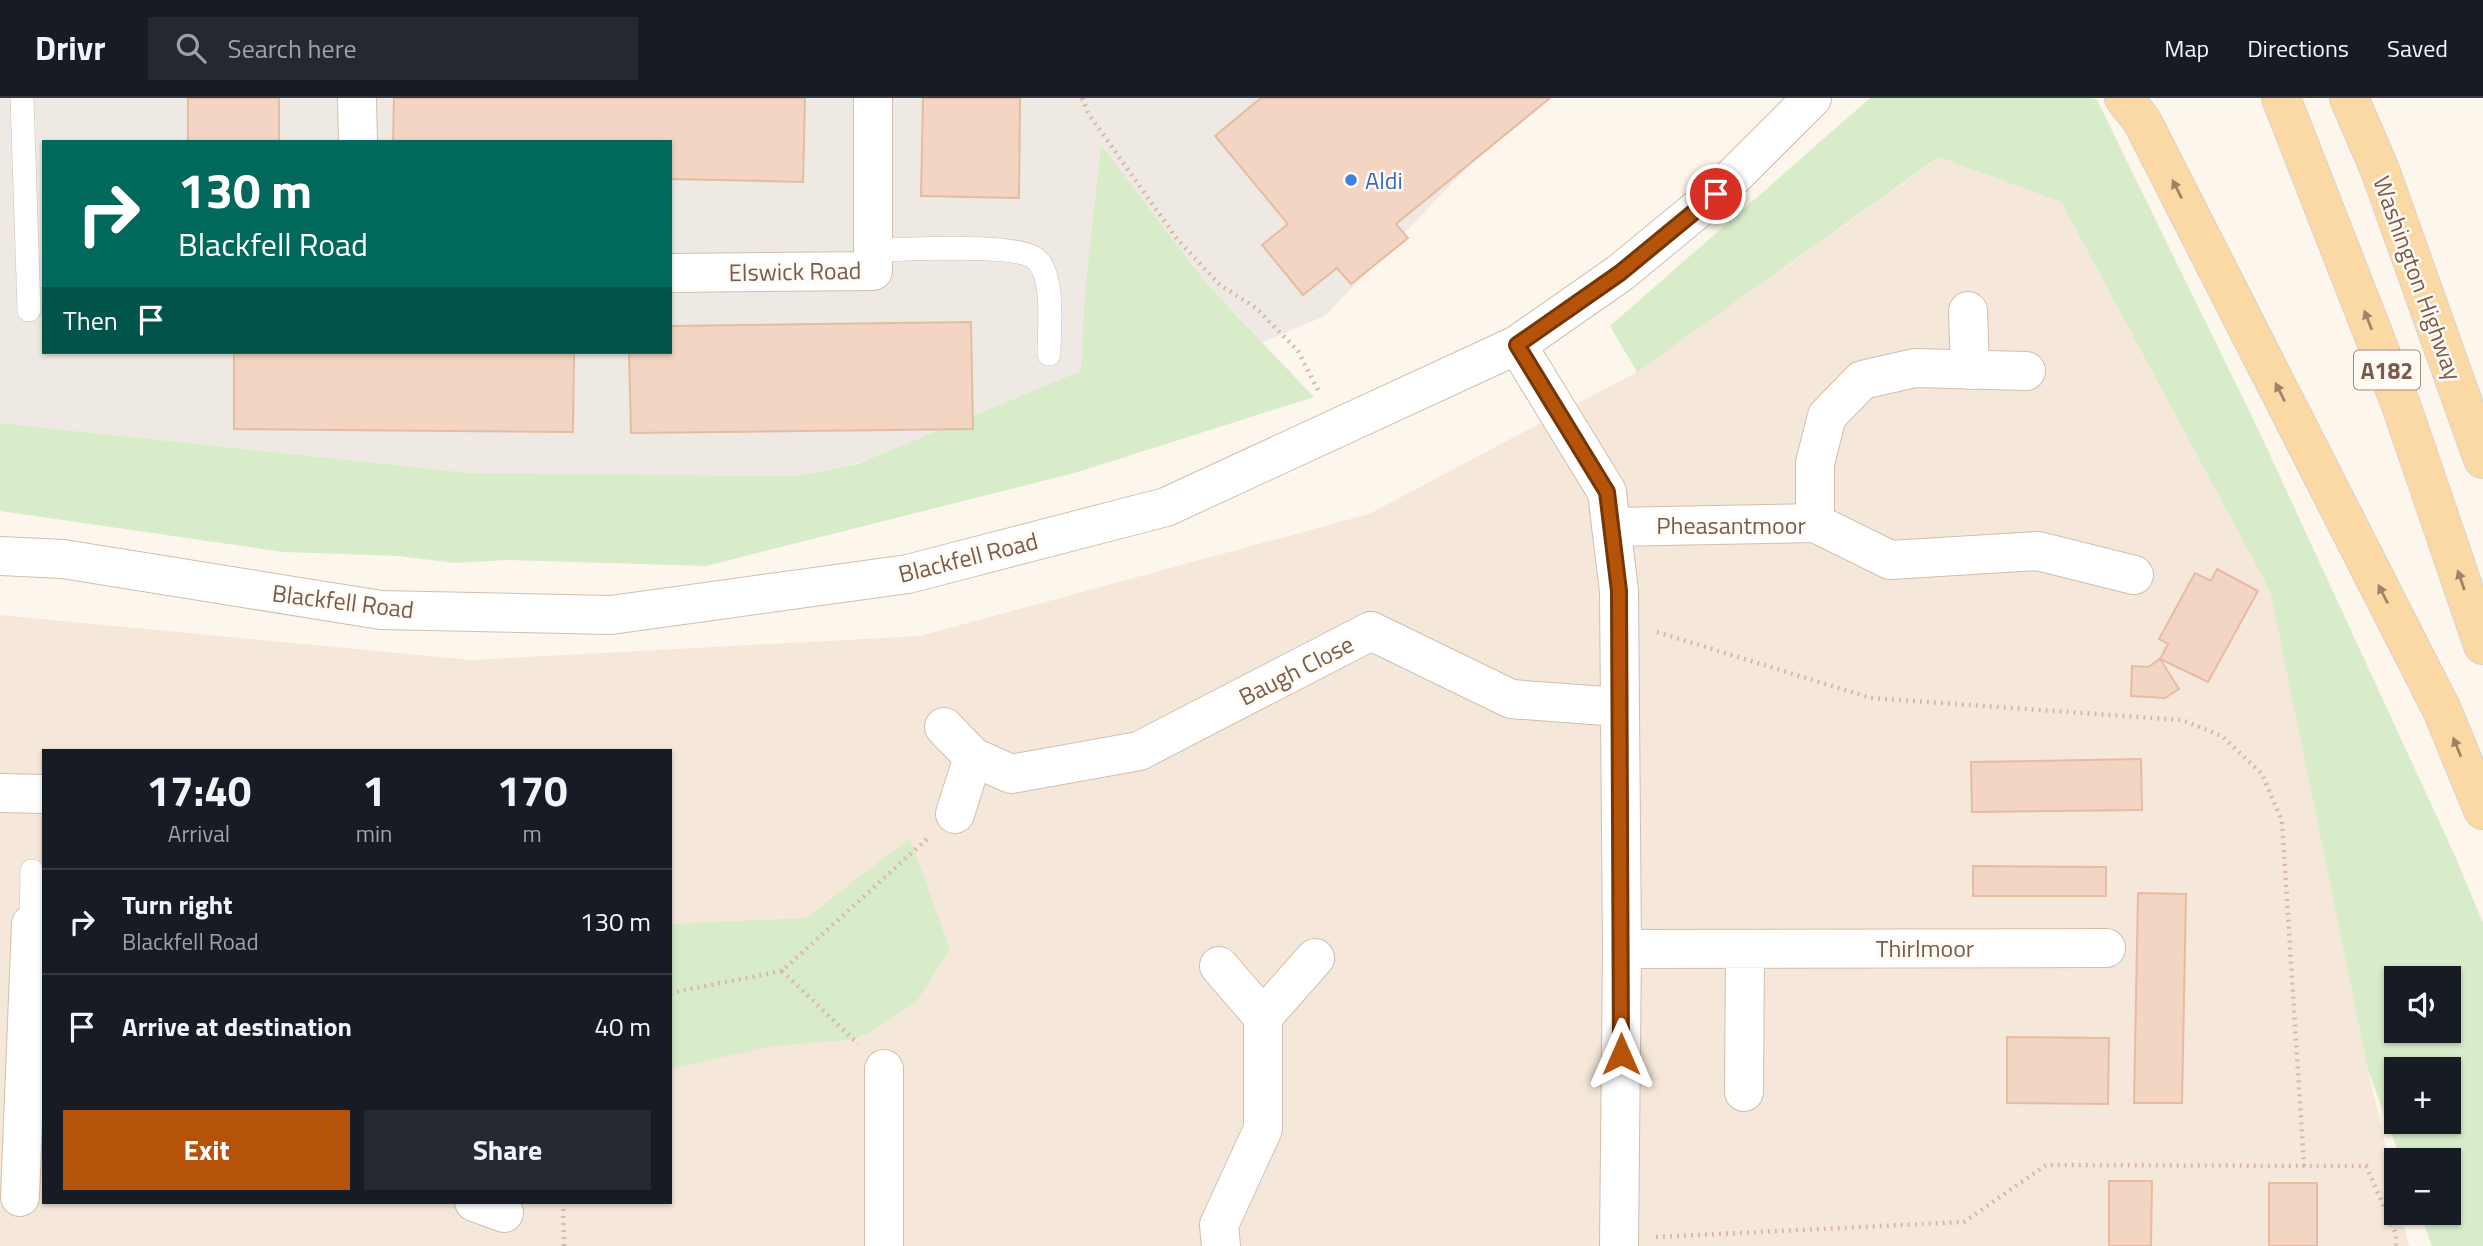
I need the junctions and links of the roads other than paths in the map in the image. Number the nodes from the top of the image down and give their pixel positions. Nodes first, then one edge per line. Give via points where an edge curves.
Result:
1 (22, 98) edge
2 (357, 98) edge
3 (873, 98) edge
4 (1812, 98) edge
5 (2123, 98) edge
6 (2281, 98) edge
7 (2349, 98) edge
8 (358, 140) edge
9 (873, 250) junction
10 (672, 273) edge
11 (29, 310) dead end
12 (1968, 311) dead end
13 (1517, 345) junction
14 (1049, 354) dead end
15 (1970, 370) junction
16 (2026, 372) dead end
17 (2483, 459) edge
18 (1815, 523) junction
19 (1611, 527) junction
20 (0, 556) edge
21 (2134, 575) dead end
22 (2483, 645) edge
23 (1619, 707) junction
24 (943, 727) dead end
25 (972, 757) junction
26 (0, 793) edge
27 (42, 794) edge
28 (2483, 810) edge
29 (955, 814) road end
30 (32, 870) dead end
31 (31, 924) joint
32 (2106, 948) dead end
33 (1622, 949) junction
34 (1745, 949) junction
35 (1315, 958) dead end
36 (1219, 966) dead end
37 (1263, 1017) junction
38 (13, 1054) edge
39 (884, 1069) road end
40 (1744, 1092) dead end
41 (21, 1197) edge
42 (1619, 1242) edge
43 (884, 1246) edge
44 (1221, 1246) edge

1 - 11 lane
2 - 8 street
3 - 9 street, Elswick Road
4 - 13 street, Blackfell Road via 1716,194 1620,273
28 -> 5 main road via 2442,710 2142,121
22 -> 6 main road, A182 via 2401,405
7 - 17 main road, Washington Highway / A182 via 2380,170
9 - 10 street, Elswick Road via 873,271
9 - 14 lane via 1027,253 1038,260 1046,275
12 - 15 street
13 - 19 street via 1607,492
13 - 20 street, Blackfell Road via 1166,507 921,570 611,615 382,610 63,559
15 - 16 street
15 - 18 street via 1914,368 1862,380 1827,416 1815,463
18 - 19 street, Pheasantmoor
18 - 21 street, Pheasantmoor via 1890,560 2038,551
19 - 23 street via 1619,591
23 - 25 street, Baugh Close via 1511,699 1371,631 1139,751 1011,774
23 - 33 street
24 - 25 street, Baugh Close
25 - 29 street
26 - 27 street
30 - 31 lane
31 - 38 street
32 - 34 street, Thirlmoor
33 - 34 street, Thirlmoor
33 - 42 street
34 - 40 street
35 - 37 street
36 - 37 street
37 - 44 street via 1263,1129 1219,1225
38 - 41 street
39 - 43 street

